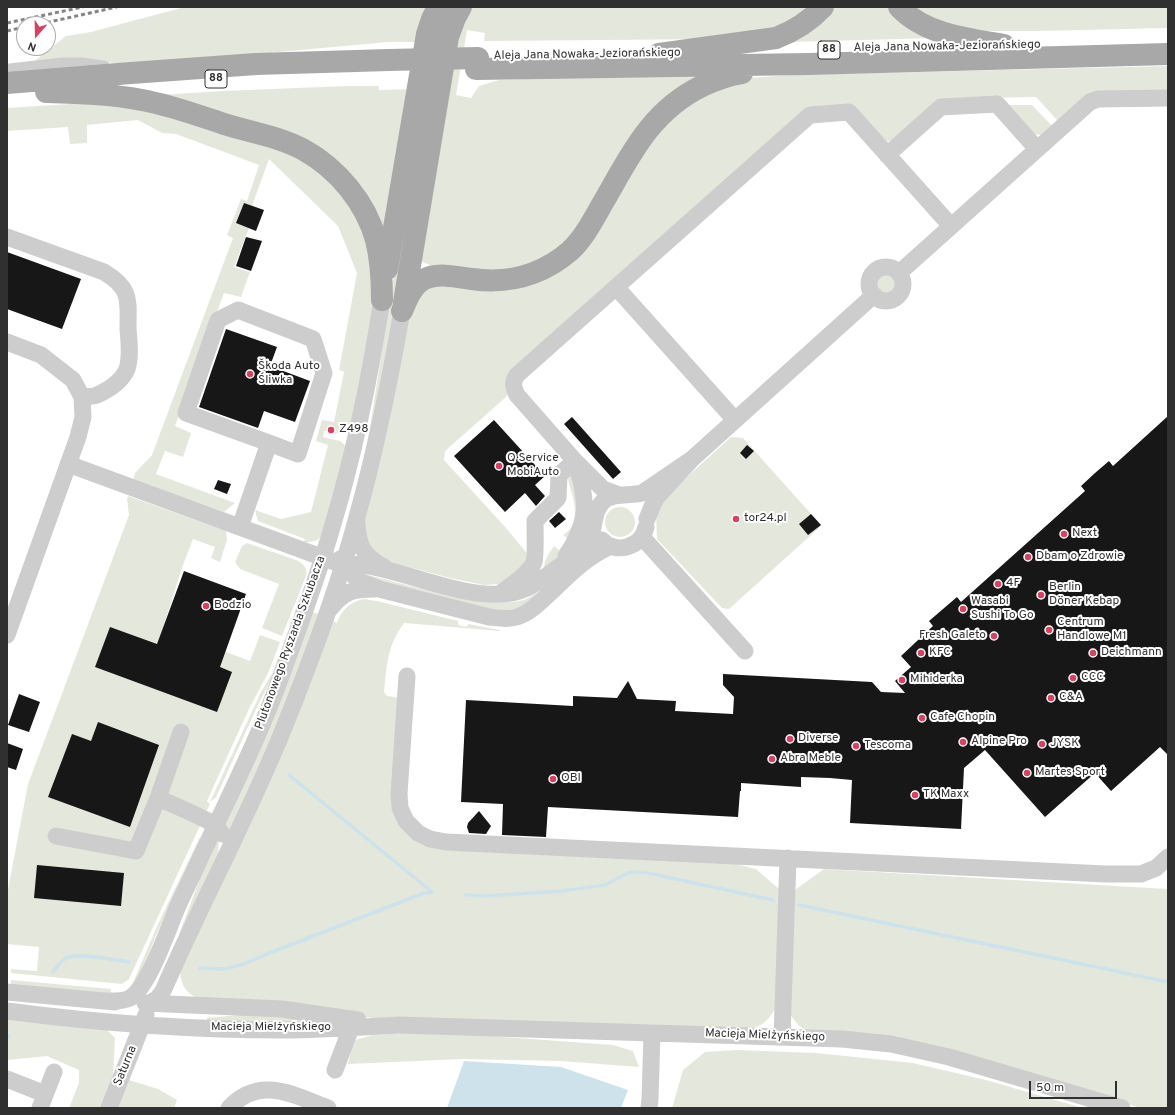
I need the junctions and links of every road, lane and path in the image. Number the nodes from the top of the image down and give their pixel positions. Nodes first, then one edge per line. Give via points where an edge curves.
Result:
1 (432, 7) edge
2 (438, 7) edge
3 (461, 7) edge
4 (823, 7) edge
5 (899, 7) edge
6 (428, 34) junction
7 (1168, 42) edge
8 (1004, 45) junction
9 (654, 54) junction
10 (1168, 54) edge
11 (477, 64) junction
12 (809, 64) junction
13 (388, 66) junction
14 (7, 73) edge
15 (131, 73) junction
16 (7, 83) edge
17 (46, 92) junction
18 (7, 95) edge
19 (1168, 98) edge
20 (1037, 149) junction
21 (887, 155) junction
22 (395, 220) junction
23 (951, 226) junction
24 (7, 237) edge
25 (411, 257) junction
26 (899, 273) junction
27 (441, 275) junction
28 (616, 288) junction
29 (874, 295) junction
30 (382, 300) junction
31 (402, 311) junction
32 (7, 342) edge
33 (374, 351) junction
34 (82, 396) junction
35 (735, 420) junction
36 (270, 444) junction
37 (692, 459) junction
38 (575, 461) junction
39 (68, 464) junction
40 (622, 495) junction
41 (357, 518) junction
42 (595, 518) junction
43 (647, 519) junction
44 (240, 528) junction
45 (642, 537) junction
46 (611, 546) junction
47 (323, 558) junction
48 (343, 565) junction
49 (557, 567) junction
50 (392, 571) junction
51 (379, 589) junction
52 (499, 594) junction
53 (328, 612) junction
54 (7, 635) edge
55 (745, 651) dead end
56 (407, 676) dead end
57 (182, 732) dead end
58 (158, 798) junction
59 (216, 825) junction
60 (56, 836) dead end
61 (225, 856) junction
62 (1168, 857) edge
63 (788, 858) junction
64 (151, 969) junction
65 (172, 970) junction
66 (7, 992) edge
67 (103, 1001) junction
68 (150, 1003) junction
69 (208, 1006) junction
70 (7, 1011) edge
71 (142, 1024) junction
72 (400, 1025) junction
73 (351, 1028) junction
74 (652, 1033) junction
75 (782, 1037) junction
76 (335, 1070) dead end
77 (54, 1072) dead end
78 (7, 1079) edge
79 (42, 1101) edge
80 (109, 1108) edge
81 (229, 1108) edge
82 (328, 1108) edge
83 (649, 1108) edge
84 (1122, 1108) edge

1 - 6 street
2 - 6 main road
3 - 25 main road via 448,36
4 - 9 main road via 807,22 776,38
5 - 8 main road via 914,19 938,31
6 - 22 main road
7 - 8 main road, Aleja Jana Nowaka-Jeziorańskiego / 88
8 - 9 main road, Aleja Jana Nowaka-Jeziorańskiego / 88
9 - 11 main road, Aleja Jana Nowaka-Jeziorańskiego / 88
10 - 12 main road, Aleja Jana Nowaka-Jeziorańskiego / 88
11 - 12 main road, Aleja Jana Nowaka-Jeziorańskiego / 88
11 - 13 main road, Aleja Jana Nowaka-Jeziorańskiego / 88
12 - 27 main road via 737,73 714,80 674,103 646,131 588,228 571,249 544,268 530,275 501,280
13 - 15 main road, Aleja Jana Nowaka-Jeziorańskiego / 88 via 256,64
13 - 17 main road, Aleja Jana Nowaka-Jeziorańskiego / 88
14 - 15 street via 81,66
15 - 16 main road, Aleja Jana Nowaka-Jeziorańskiego / 88
17 - 18 main road, Aleja Jana Nowaka-Jeziorańskiego / 88
17 - 30 main road via 143,100 291,144 317,158 339,177 358,200 369,220 376,240 381,269
19 - 20 street via 1098,99 1090,102
20 - 21 street via 997,104 941,107
20 - 23 street
21 - 23 street
21 - 28 street via 849,112 810,115
22 - 25 main road via 400,238
22 - 30 main road
23 - 26 street
24 - 34 street via 104,272 116,279 128,296 127,369 121,379 109,388 96,395
25 - 27 main road via 422,268
25 - 31 main road
26 - 29 street via 890,268 875,272 870,286
26 - 29 street via 903,282 898,296 888,301
27 - 31 main road via 426,278 416,285
28 - 35 street
28 - 38 street via 513,381 517,395
29 - 35 street
30 - 33 street, Plutonowego Ryszarda Szkubacza
31 - 41 street, Plutonowego Ryszarda Szkubacza via 382,420
32 - 34 street via 41,355 73,380
33 - 47 street, Plutonowego Ryszarda Szkubacza via 350,464
33 - 48 street via 361,454 339,540 338,549
34 - 39 street via 83,417
35 - 37 street
36 - 36 street via 298,454 324,373 313,339 238,310 218,320 186,414
36 - 44 street
37 - 40 street via 642,493
37 - 43 street via 657,498
38 - 40 street via 603,489
38 - 42 street via 593,496
38 - 49 street via 583,489 584,514 573,546
38 - 52 street via 559,475 558,498 535,521 534,562 515,583
39 - 44 street
39 - 54 street
40 - 42 street via 606,499 600,504
40 - 43 street via 634,498 644,509
41 - 48 street, Plutonowego Ryszarda Szkubacza
41 - 50 street via 357,536 362,549 372,561
42 - 46 street via 596,532
42 - 49 street via 589,541
43 - 45 street
44 - 47 street
45 - 46 street via 632,546
45 - 55 street
46 - 51 street via 582,563 518,617 489,618
47 - 48 street
47 - 59 street, Plutonowego Ryszarda Szkubacza via 267,713
48 - 50 street via 363,565
48 - 51 street via 359,581
48 - 53 street, Plutonowego Ryszarda Szkubacza
49 - 52 street via 527,588
50 - 52 street via 460,590
51 - 53 street via 358,589 348,592 338,599
53 - 61 street, Plutonowego Ryszarda Szkubacza via 280,736
56 - 63 street via 400,808 406,821 430,839 446,842
57 - 58 street
58 - 59 street
58 - 60 street via 136,851
59 - 61 street via 224,839
59 - 64 street, Plutonowego Ryszarda Szkubacza
61 - 65 street, Plutonowego Ryszarda Szkubacza
62 - 63 street via 1156,868 1141,874
63 - 75 street
64 - 67 street, Plutonowego Ryszarda Szkubacza via 141,987 130,998 122,1001
64 - 68 street, Plutonowego Ryszarda Szkubacza via 148,990
65 - 68 street, Plutonowego Ryszarda Szkubacza via 163,991
65 - 69 street via 175,987 182,997 195,1004
66 - 67 street, Macieja Mielżyńskiego
67 - 68 street, Macieja Mielżyńskiego
68 - 69 street, Macieja Mielżyńskiego
68 - 71 street
69 - 72 street, Macieja Mielżyńskiego via 282,1009
70 - 71 street, Macieja Mielżyńskiego
71 - 73 street, Macieja Mielżyńskiego via 259,1030
71 - 80 street, Saturna
72 - 73 street, Macieja Mielżyńskiego
72 - 74 street, Macieja Mielżyńskiego
73 - 76 street
74 - 75 street, Macieja Mielżyńskiego
74 - 83 street
75 - 84 street, Macieja Mielżyńskiego via 890,1044 949,1058
77 - 79 street
78 - 79 street
81 - 82 street via 245,1095 265,1089 286,1092

